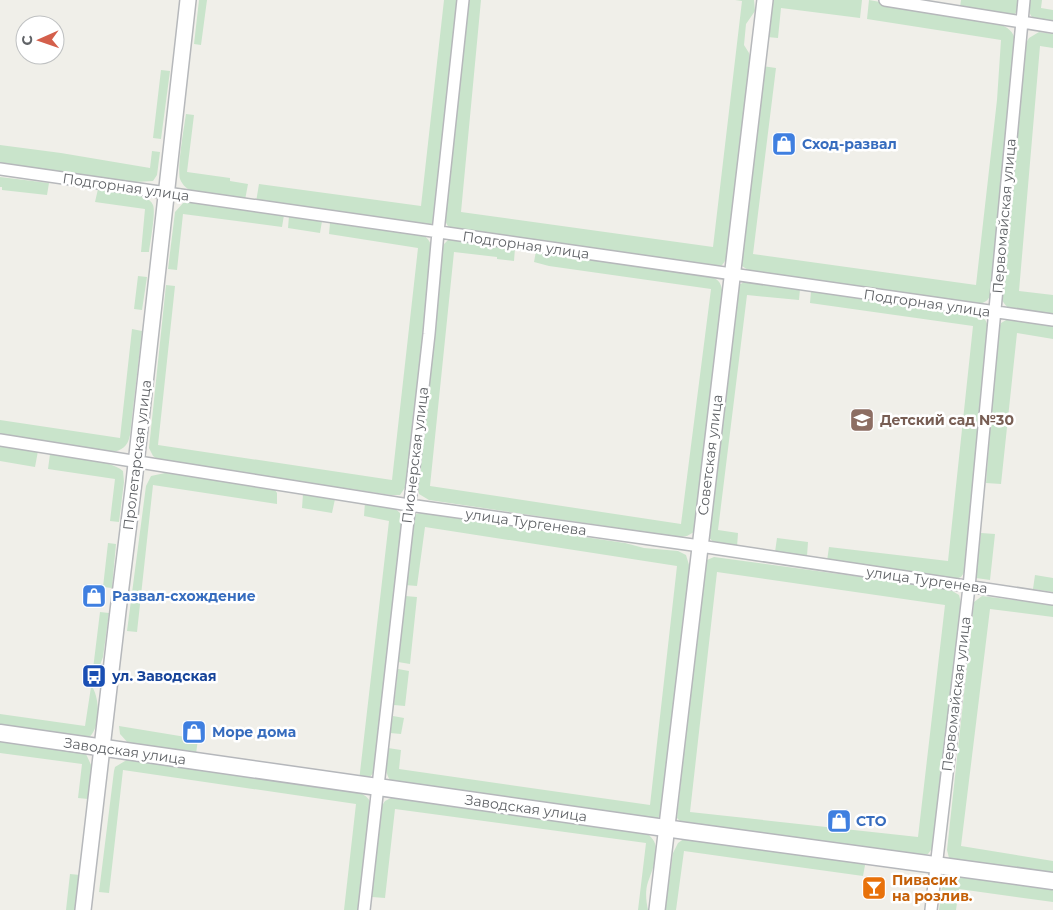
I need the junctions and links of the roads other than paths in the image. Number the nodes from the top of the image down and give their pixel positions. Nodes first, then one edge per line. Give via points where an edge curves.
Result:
1 (188, 0) edge
2 (464, 0) edge
3 (764, 0) edge
4 (885, 0) edge
5 (1024, 0) edge
6 (1021, 22) junction
7 (1053, 27) edge
8 (0, 170) edge
9 (166, 193) junction
10 (438, 232) junction
11 (731, 275) junction
12 (995, 312) junction
13 (1053, 320) edge
14 (0, 440) edge
15 (136, 462) junction
16 (409, 505) junction
17 (700, 546) junction
18 (969, 587) junction
19 (1053, 599) edge
20 (0, 733) edge
21 (102, 748) junction
22 (378, 788) junction
23 (667, 828) junction
24 (936, 864) junction
25 (1053, 881) edge
26 (83, 910) edge
27 (364, 910) edge
28 (657, 910) edge
29 (931, 910) edge

1 - 9 street, Пролетарская улица
2 - 10 street, Пионерская улица
3 - 11 street, Советская улица
4 - 6 street
5 - 6 street, Первомайская улица
6 - 7 street
6 - 12 street, Первомайская улица
8 - 9 street, Подгорная улица
9 - 10 street, Подгорная улица
9 - 15 street, Пролетарская улица
10 - 11 street, Подгорная улица
10 - 16 street, Пионерская улица
11 - 12 street, Подгорная улица
11 - 17 street, Советская улица
12 - 13 street, Подгорная улица
12 - 18 street, Первомайская улица
14 - 15 street, улица Тургенева
15 - 16 street, улица Тургенева
15 - 21 street, Пролетарская улица
16 - 17 street, улица Тургенева
16 - 22 street, Пионерская улица
17 - 18 street, улица Тургенева
17 - 23 street, Советская улица
18 - 19 street, улица Тургенева
18 - 24 street, Первомайская улица
20 - 21 main road, Заводская улица
21 - 22 main road, Заводская улица
21 - 26 street, Пролетарская улица
22 - 23 main road, Заводская улица
22 - 27 street, Пионерская улица
23 - 24 main road, Заводская улица
23 - 28 street, Советская улица
24 - 25 main road, Заводская улица
24 - 29 street, Первомайская улица

